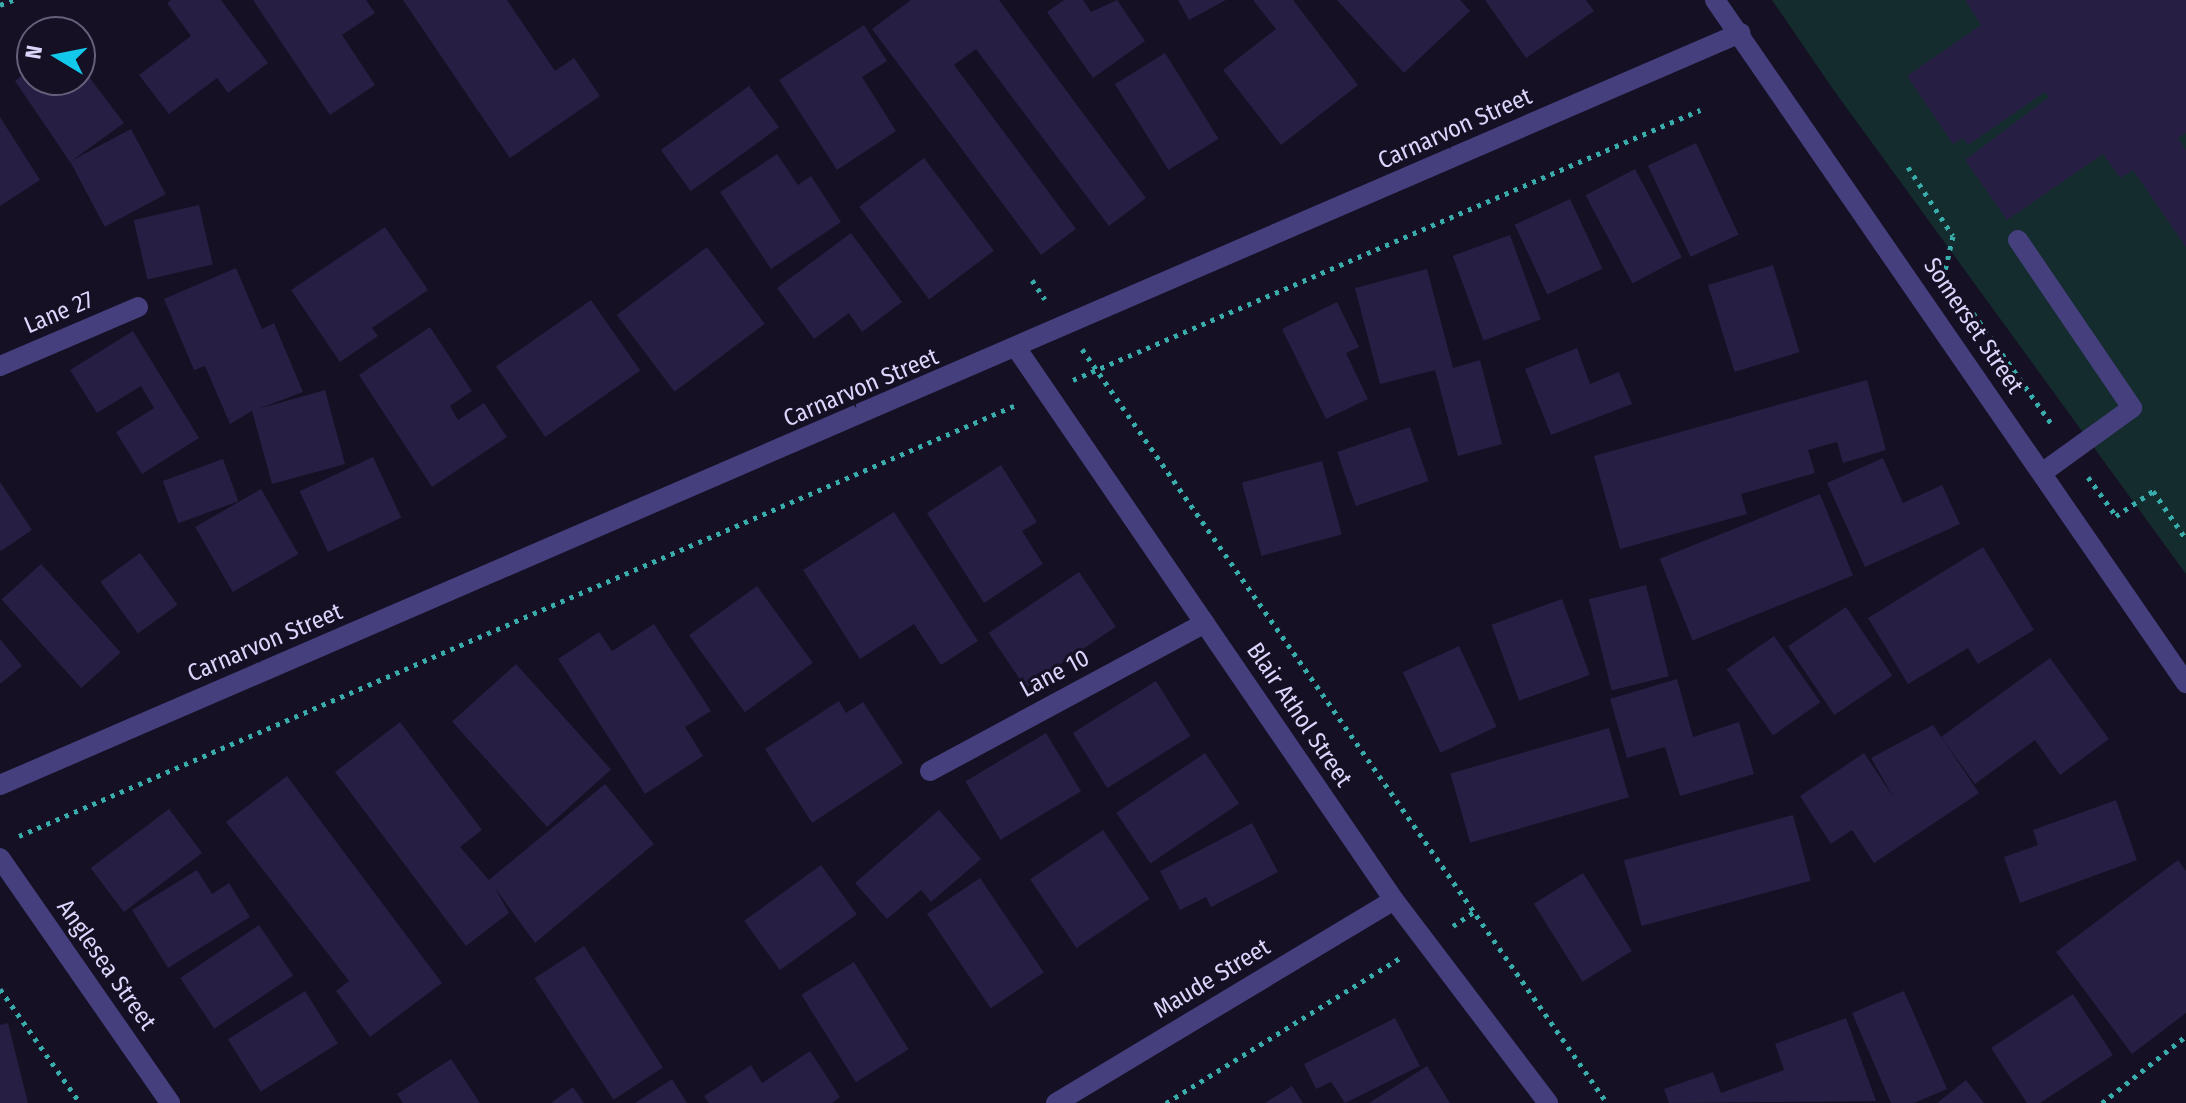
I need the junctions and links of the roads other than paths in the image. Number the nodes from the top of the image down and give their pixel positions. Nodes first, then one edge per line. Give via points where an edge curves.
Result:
1 (1715, 0) edge
2 (1740, 33) junction
3 (2018, 240) dead end
4 (138, 307) dead end
5 (1017, 349) junction
6 (0, 366) edge
7 (2042, 473) junction
8 (1205, 623) junction
9 (2186, 683) edge
10 (930, 771) dead end
11 (0, 785) edge
12 (0, 858) edge
13 (1394, 900) junction
14 (170, 1103) edge
15 (1056, 1103) edge
16 (1548, 1103) edge

1 - 2 street, Somerset Street
2 - 5 street, Carnarvon Street
2 - 7 street, Somerset Street
3 - 7 street via 2132,408
4 - 6 street, Lane 27
5 - 8 street, Blair Athol Street
5 - 11 street, Carnarvon Street
7 - 9 street, Somerset Street
8 - 10 street, Lane 10
8 - 13 street, Blair Athol Street
12 - 14 street, Anglesea Street
13 - 15 street, Maude Street
13 - 16 street, Blair Athol Street

